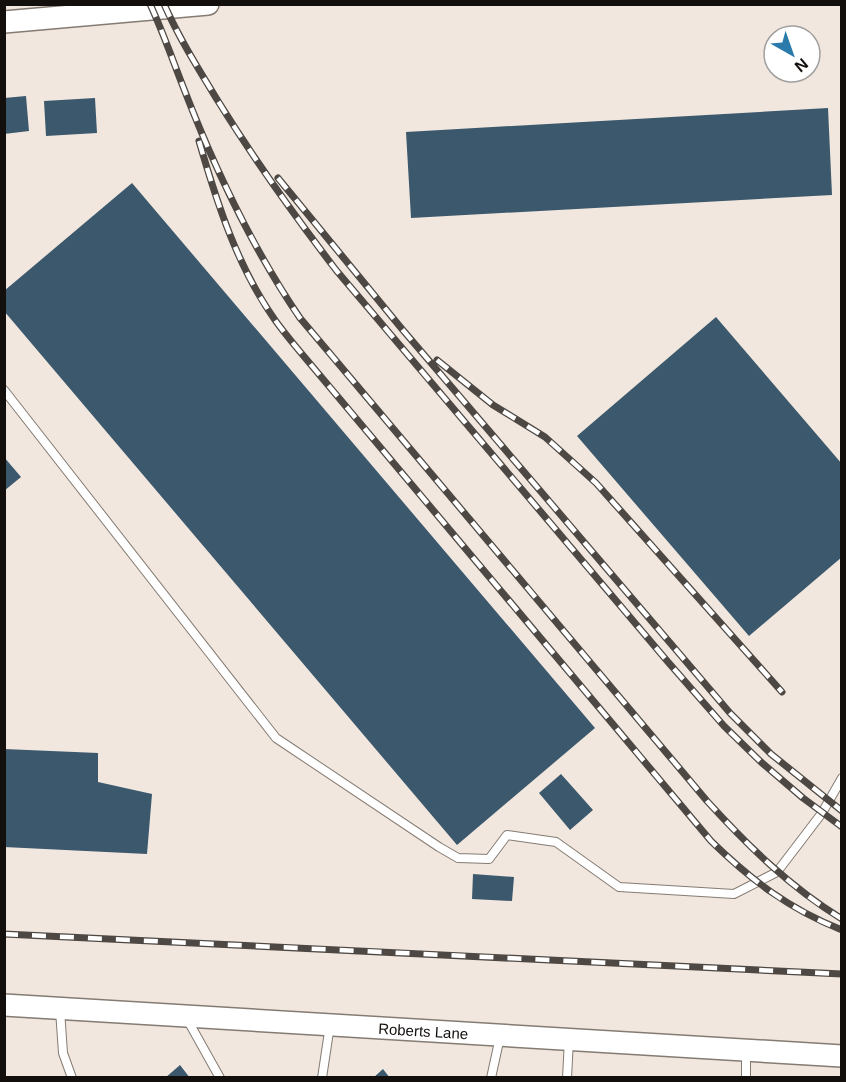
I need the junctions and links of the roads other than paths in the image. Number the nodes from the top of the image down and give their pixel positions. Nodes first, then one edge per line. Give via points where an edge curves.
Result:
1 (208, 4) edge
2 (4, 22) edge
3 (4, 390) edge
4 (842, 778) edge
5 (4, 1005) edge
6 (60, 1008) junction
7 (185, 1016) junction
8 (330, 1025) junction
9 (501, 1035) junction
10 (570, 1039) junction
11 (746, 1050) junction
12 (842, 1056) edge
13 (72, 1077) edge
14 (220, 1077) edge
15 (322, 1077) edge
16 (491, 1077) edge
17 (567, 1077) edge
18 (746, 1077) edge

1 - 2 main road
3 - 4 lane via 276,738 458,858 489,859 507,835 556,842 619,887 734,894 777,872 822,813
5 - 6 main road, Roberts Lane
6 - 7 main road, Roberts Lane
6 - 13 lane via 63,1053
7 - 8 main road, Roberts Lane
7 - 14 lane
8 - 9 main road, Roberts Lane
8 - 15 lane
9 - 10 main road, Roberts Lane
9 - 16 lane
10 - 11 main road, Roberts Lane
10 - 17 lane
11 - 12 main road, Roberts Lane
11 - 18 lane

